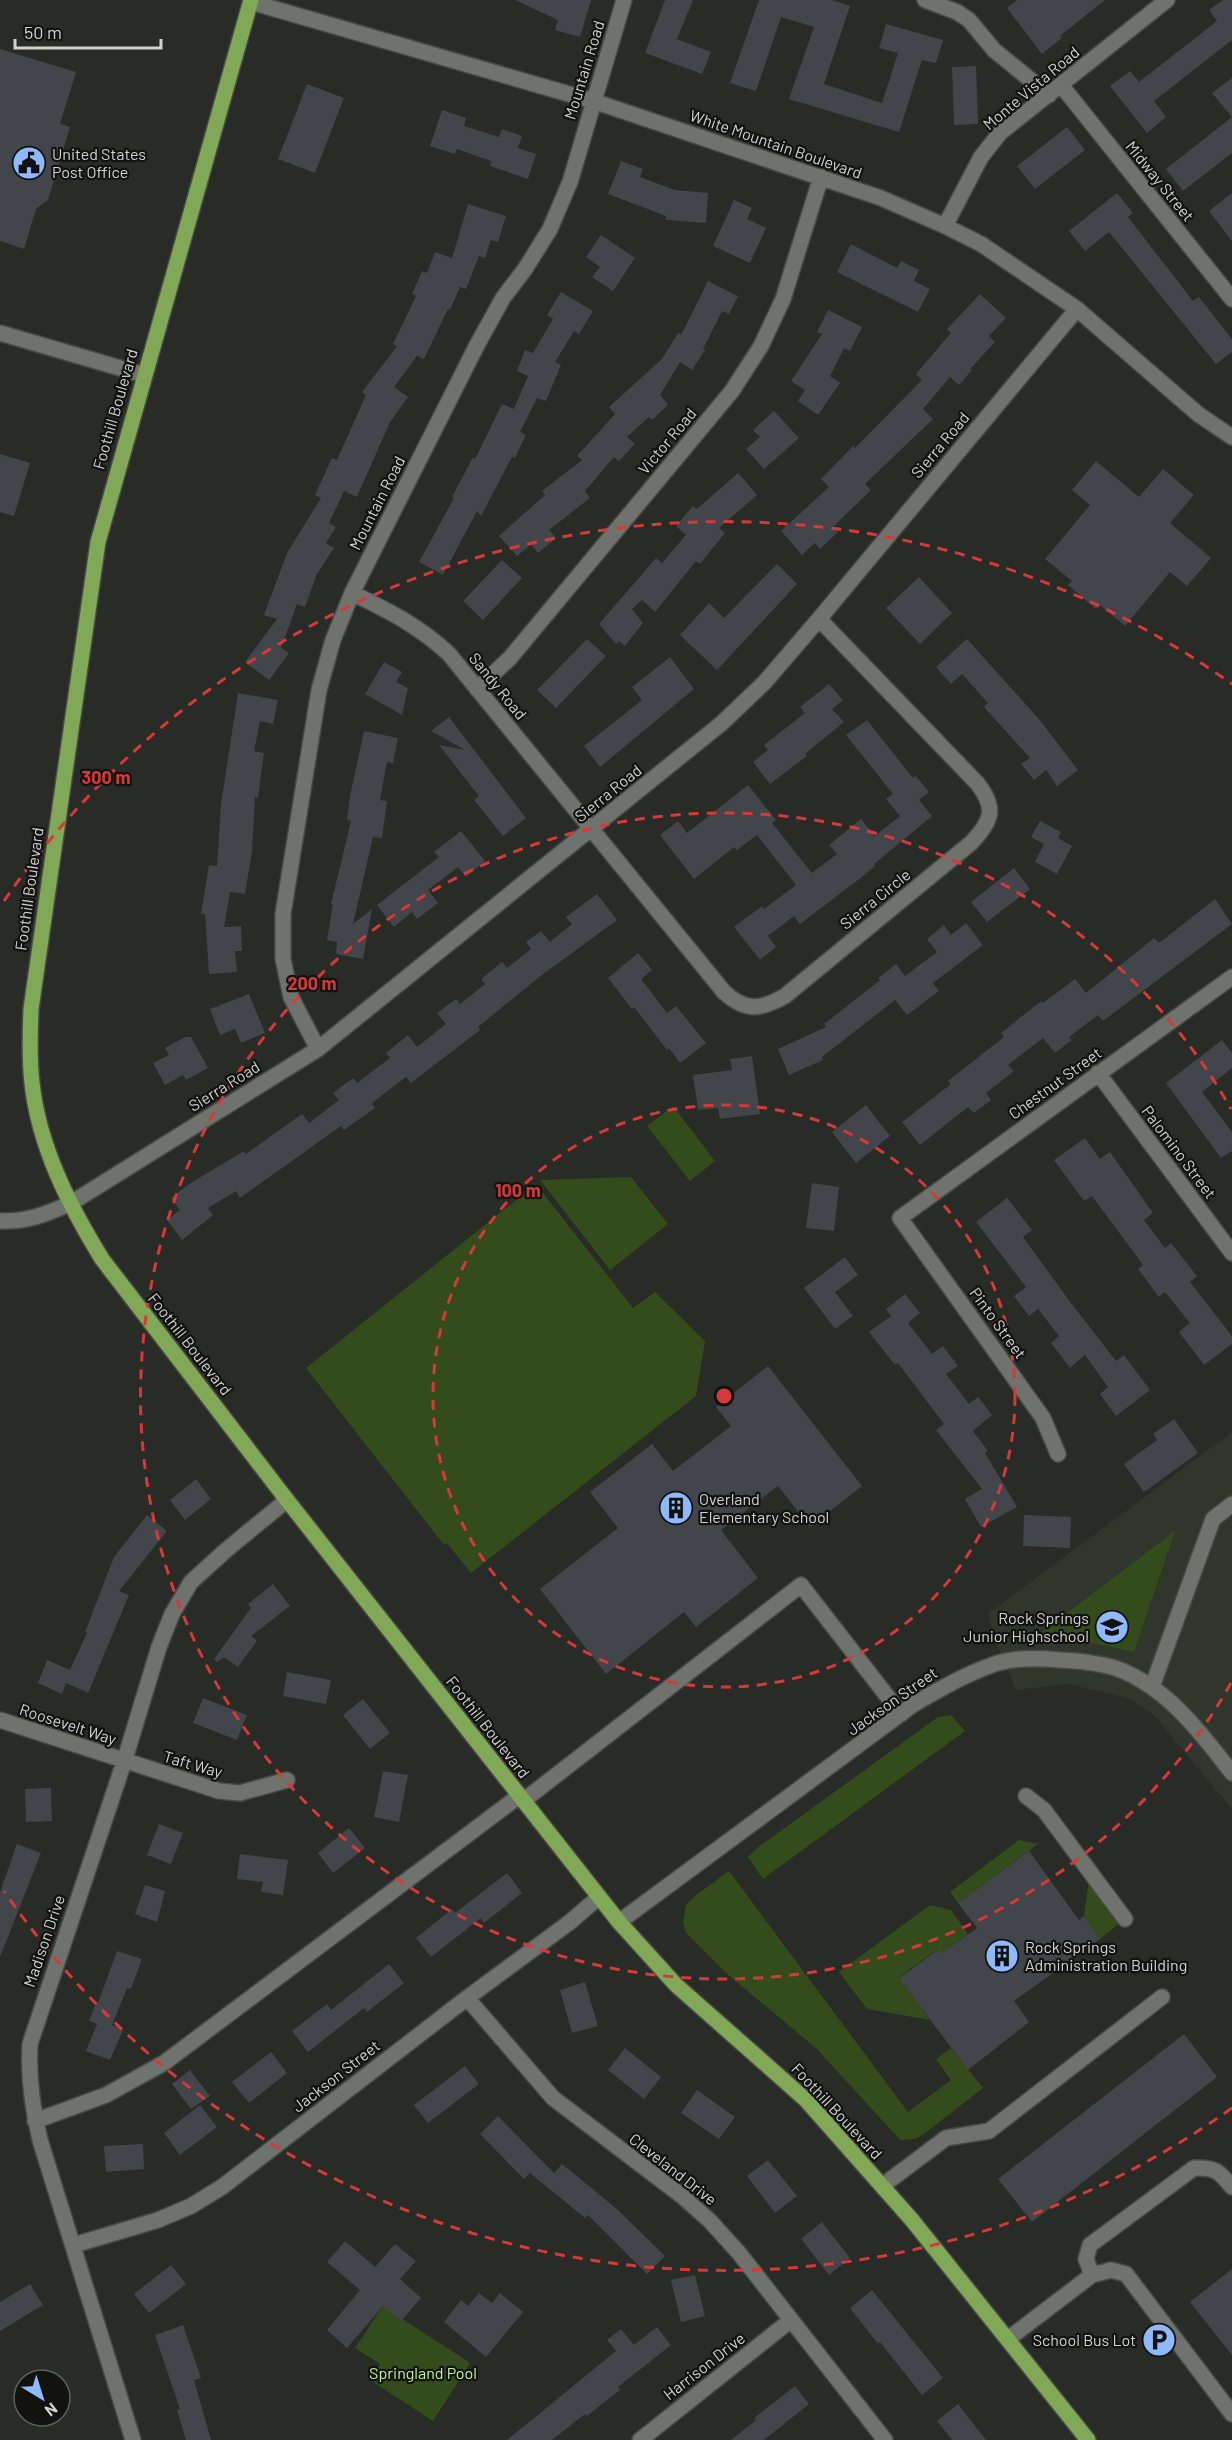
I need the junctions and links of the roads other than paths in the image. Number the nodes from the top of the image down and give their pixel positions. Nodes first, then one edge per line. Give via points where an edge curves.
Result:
1 (624, 0) edge
2 (1166, 0) edge
3 (251, 1) edge
4 (929, 1) edge
5 (1055, 90) junction
6 (593, 101) junction
7 (820, 177) junction
8 (945, 226) junction
9 (1232, 299) edge
10 (1077, 309) junction
11 (0, 333) edge
12 (144, 375) junction
13 (1232, 437) edge
14 (352, 593) junction
15 (819, 619) junction
16 (477, 689) junction
17 (591, 830) junction
18 (1232, 977) edge
19 (318, 1049) junction
20 (1098, 1073) junction
21 (70, 1203) junction
22 (900, 1218) joint
23 (0, 1221) edge
24 (1232, 1253) edge
25 (1058, 1454) dead end
26 (287, 1500) junction
27 (1232, 1504) edge
28 (1152, 1687) junction
29 (901, 1714) junction
30 (0, 1720) edge
31 (124, 1762) junction
32 (1232, 1773) edge
33 (287, 1780) dead end
34 (1026, 1796) dead end
35 (521, 1798) junction
36 (599, 1897) junction
37 (1125, 1919) dead end
38 (619, 1922) junction
39 (1162, 1997) dead end
40 (467, 1998) junction
41 (35, 2121) junction
42 (882, 2186) junction
43 (1232, 2187) edge
44 (74, 2245) junction
45 (1092, 2275) junction
46 (791, 2320) junction
47 (1008, 2339) junction
48 (1232, 2414) edge
49 (133, 2440) edge
50 (640, 2440) edge
51 (885, 2440) edge
52 (1088, 2440) edge

1 - 6 street, Mountain Road
2 - 5 street, Monte Vista Road
3 - 6 street, White Mountain Boulevard
3 - 12 main road, Foothill Boulevard
4 - 5 street, Midway Street via 969,20 994,50
5 - 8 street, Monte Vista Road via 1000,134 981,157
5 - 9 street, Midway Street
6 - 7 street, White Mountain Boulevard
6 - 14 street, Mountain Road via 570,182 550,229 503,298 477,345
7 - 8 street, White Mountain Boulevard
7 - 16 street, Victor Road via 783,299 761,346 732,391 510,658
8 - 10 street, White Mountain Boulevard via 999,256
10 - 13 street, White Mountain Boulevard via 1198,414
10 - 15 street, Sierra Road
11 - 12 street
12 - 21 main road, Foothill Boulevard via 98,542 31,1009 32,1085 40,1126
14 - 16 street, Sandy Road via 428,634
14 - 19 street, Mountain Road via 319,690 283,914 283,959 291,997
15 - 17 street, Sierra Road via 764,683 722,723
15 - 17 street, Sierra Circle via 987,796 991,814 984,830 971,843 785,996 768,1005 751,1007 735,1003 724,992
16 - 17 street, Sandy Road
17 - 19 street, Sierra Road
18 - 20 street, Chestnut Street
19 - 21 street, Sierra Road
20 - 22 street, Chestnut Street
20 - 24 street, Palomino Street
21 - 23 street, Sierra Road via 41,1217
21 - 26 main road, Foothill Boulevard via 102,1259
22 - 25 street, Pinto Street via 1043,1418
26 - 31 street, Madison Drive via 191,1582 159,1647
26 - 35 main road, Foothill Boulevard
27 - 28 street via 1214,1519
28 - 29 street, Jackson Street via 1118,1669 1035,1658 995,1664 954,1680
28 - 32 street, Jackson Street via 1195,1725
29 - 35 street via 801,1585
29 - 38 street, Jackson Street
30 - 31 street, Roosevelt Way
31 - 33 street, Taft Way via 219,1791 240,1793
31 - 41 street, Madison Drive via 30,2044 28,2072
34 - 37 street via 1044,1810
35 - 36 main road, Foothill Boulevard
35 - 41 street via 164,2063 106,2095
36 - 38 main road, Foothill Boulevard
36 - 40 street, Jackson Street
38 - 42 main road, Foothill Boulevard via 676,1985 806,2100
39 - 42 street via 989,2132 946,2138
40 - 44 street, Jackson Street via 222,2187 158,2220
40 - 46 street, Cleveland Drive via 553,2098 710,2221
41 - 44 street, Madison Drive
42 - 47 main road, Foothill Boulevard
43 - 45 street via 1210,2167 1194,2168 1090,2245 1086,2259
44 - 49 street, Madison Drive
45 - 47 street
45 - 48 street via 1111,2270 1126,2274
46 - 50 street, Harrison Drive
46 - 51 street, Cleveland Drive
47 - 52 main road, Foothill Boulevard

